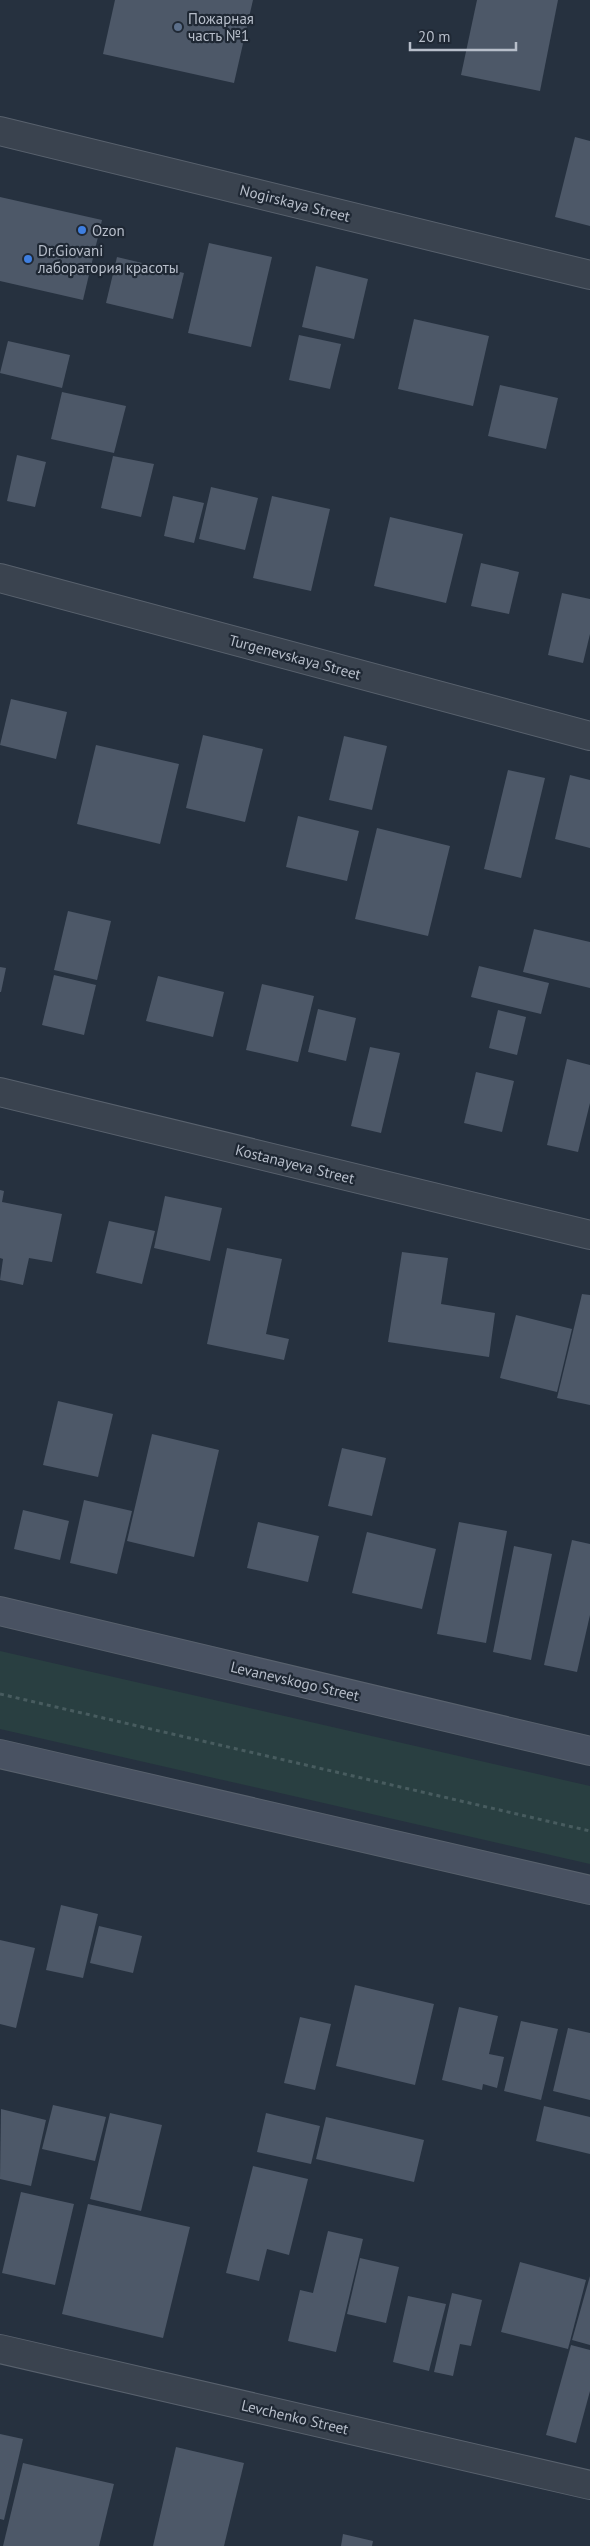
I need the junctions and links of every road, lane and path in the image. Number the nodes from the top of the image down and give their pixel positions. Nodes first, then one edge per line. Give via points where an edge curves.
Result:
1 (0, 131) edge
2 (590, 275) edge
3 (0, 578) edge
4 (590, 736) edge
5 (0, 1092) edge
6 (590, 1236) edge
7 (0, 1611) edge
8 (0, 1694) edge
9 (590, 1751) edge
10 (0, 1754) edge
11 (590, 1831) edge
12 (590, 1890) edge
13 (0, 2349) edge
14 (590, 2485) edge

1 - 2 street, Nogirskaya Street
3 - 4 street, Turgenevskaya Street
5 - 6 street, Kostanayeva Street
7 - 9 street, Levanevskogo Street
8 - 11 path
10 - 12 street
13 - 14 street, Levchenko Street

